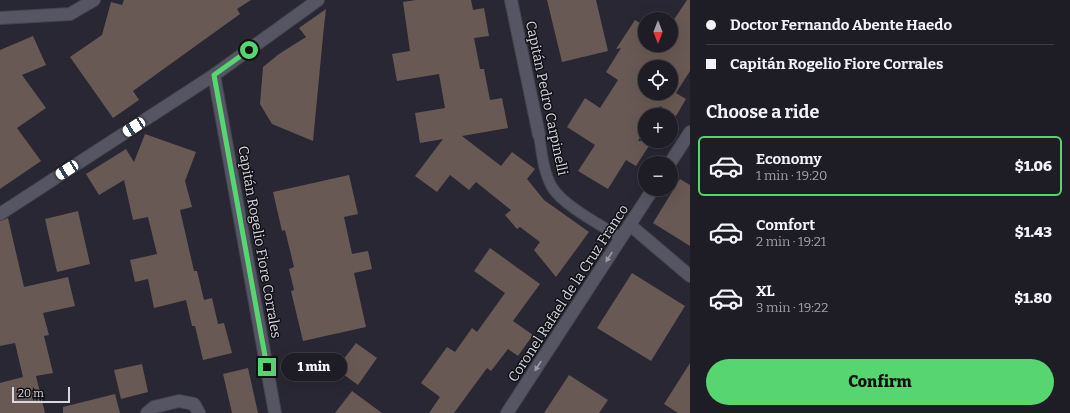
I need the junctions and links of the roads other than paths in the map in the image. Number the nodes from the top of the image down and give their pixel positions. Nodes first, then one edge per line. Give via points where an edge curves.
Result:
1 (94, 0) edge
2 (318, 0) edge
3 (511, 0) edge
4 (0, 18) edge
5 (214, 75) junction
6 (690, 132) edge
7 (539, 135) joint
8 (675, 156) edge
9 (649, 196) edge
10 (0, 214) edge
11 (630, 225) junction
12 (621, 238) junction
13 (690, 276) edge
14 (147, 413) edge
15 (199, 413) edge
16 (275, 413) edge
17 (507, 413) edge

1 - 4 street via 70,14
2 - 5 street
3 - 7 street, Capitán Pedro Carpinelli
5 - 10 street
5 - 16 street, Capitán Rogelio Fiore Corrales
6 - 8 street
7 - 12 lane, Capitán Pedro Carpinelli via 544,168 552,187 570,205
9 - 11 street, Coronel Rafael de la Cruz Franco
11 - 12 street, Coronel Rafael de la Cruz Franco
11 - 13 street
12 -> 17 street, Coronel Rafael de la Cruz Franco
14 - 15 street via 154,407 179,402 194,404

